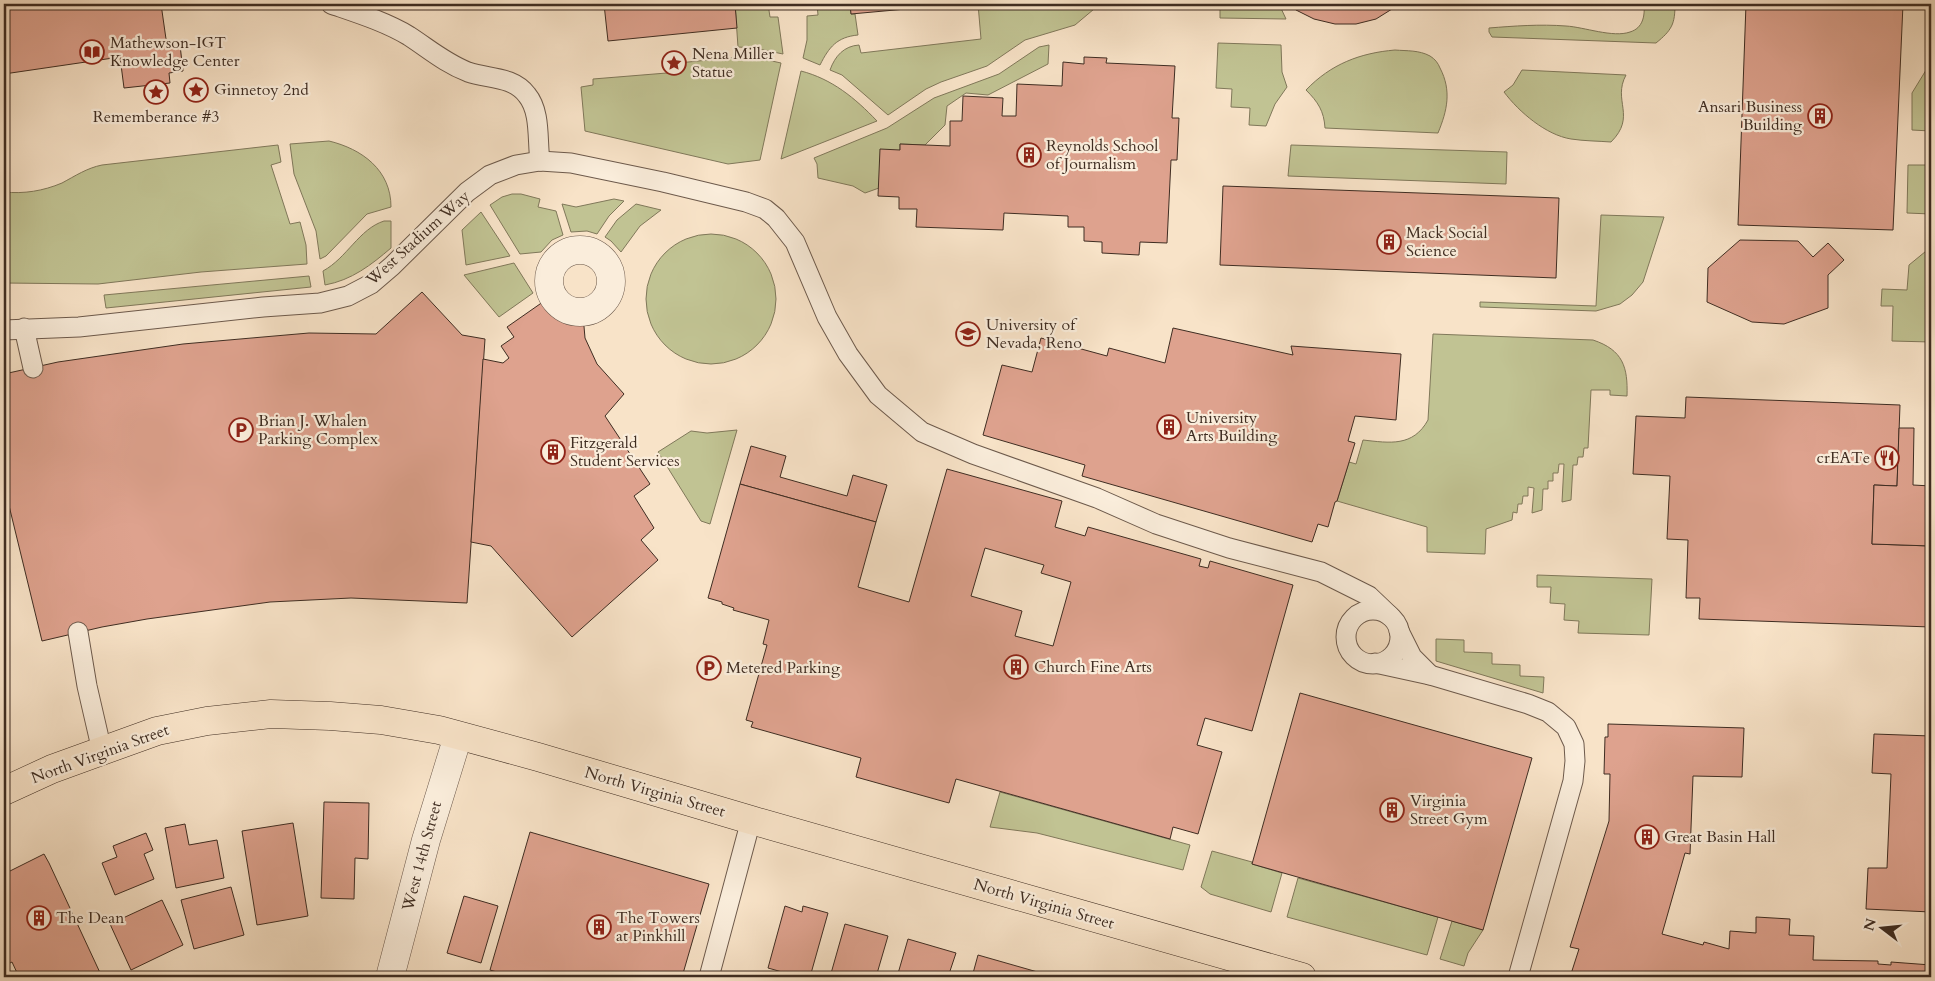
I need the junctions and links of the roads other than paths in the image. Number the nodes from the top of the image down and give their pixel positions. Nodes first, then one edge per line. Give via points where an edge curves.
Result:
1 (331, 4) edge
2 (540, 161) junction
3 (24, 328) junction
4 (4, 330) edge
5 (33, 368) dead end
6 (1395, 623) junction
7 (78, 632) dead end
8 (1375, 664) junction
9 (1430, 675) junction
10 (458, 736) junction
11 (102, 751) junction
12 (4, 791) edge
13 (750, 820) junction
14 (1272, 973) edge
15 (390, 977) edge
16 (709, 977) edge
17 (1302, 977) edge
18 (1518, 977) edge

1 - 2 lane via 408,36 455,67 514,83 526,92 536,114
2 - 3 lane, West Stadium Way via 516,165 490,175 467,192 371,284 348,296 320,303 78,327
2 - 6 lane, West Stadium Way via 571,163 663,182 764,208 795,242 827,317 848,354 878,396 922,432 973,454 1097,498 1156,524 1229,548 1321,572 1369,596
3 - 4 lane, West Stadium Way
3 - 5 lane
6 - 8 lane via 1397,649 1392,656
6 - 8 lane via 1375,610 1367,610 1348,626 1347,644 1351,652 1358,659
6 - 9 lane via 1412,657
7 - 11 lane
8 - 9 lane
9 - 18 lane via 1548,712 1566,727 1574,744 1573,781
10 - 11 main road, North Virginia Street via 381,720 271,714 207,721 157,731
10 - 13 main road, North Virginia Street
10 - 15 street, West 14th Street via 426,840
11 - 12 main road, North Virginia Street
13 - 14 main road, North Virginia Street
13 - 16 lane
14 - 17 main road, North Virginia Street

